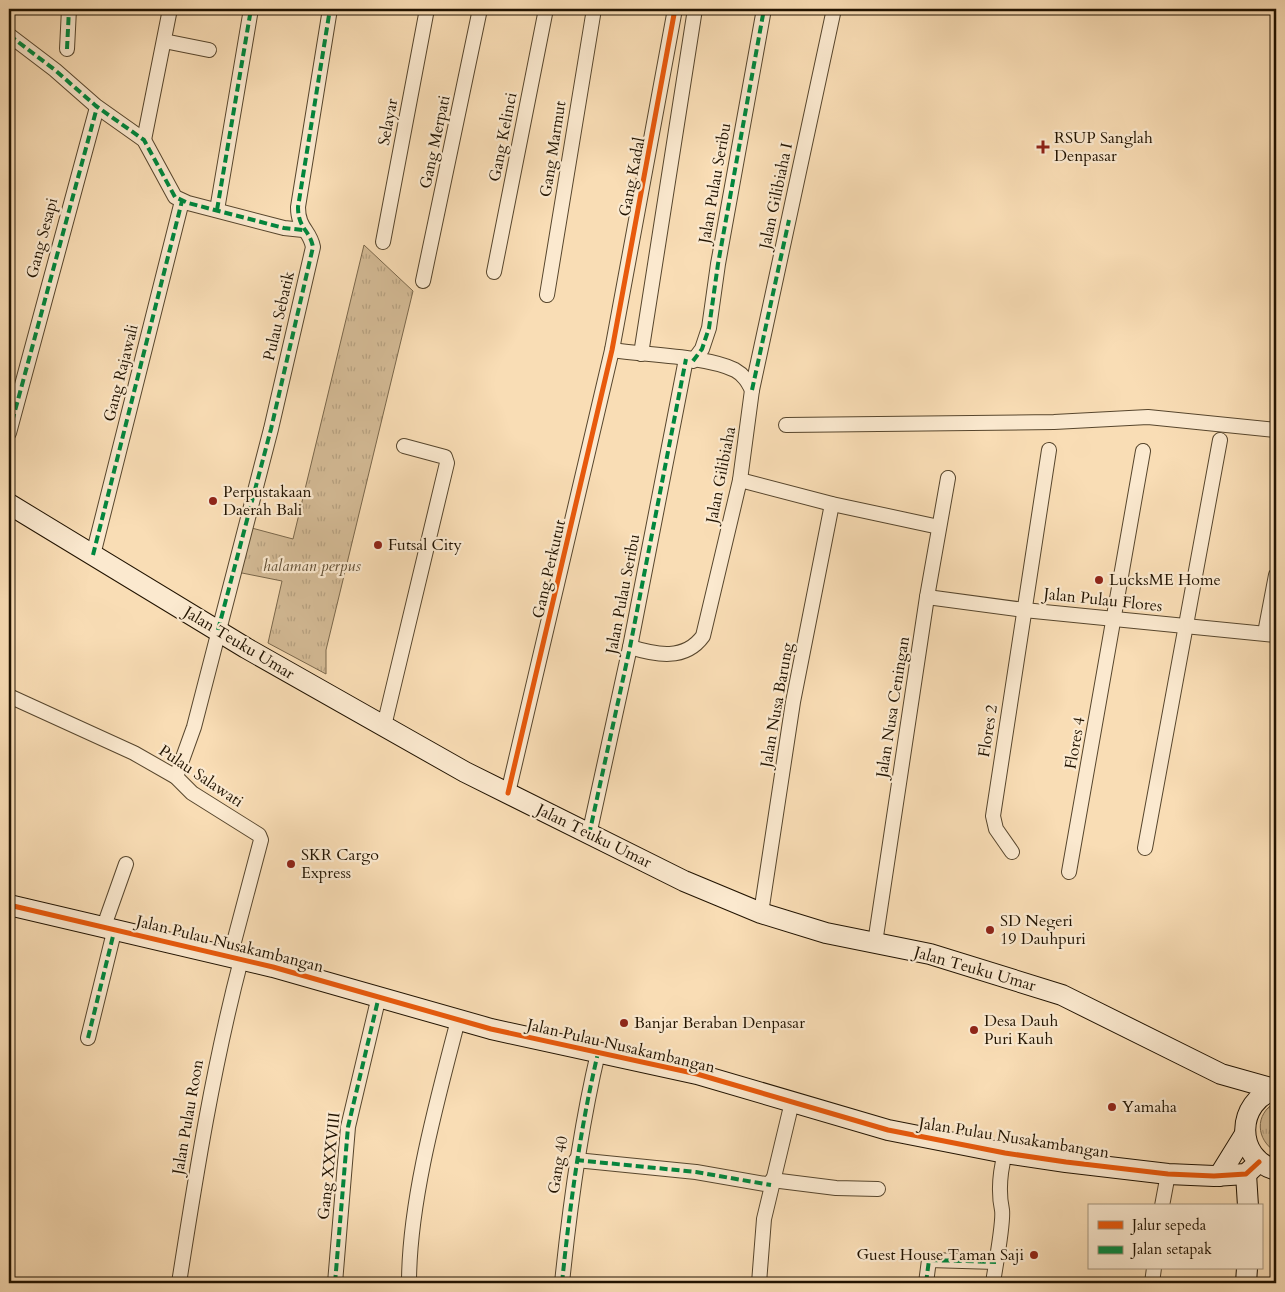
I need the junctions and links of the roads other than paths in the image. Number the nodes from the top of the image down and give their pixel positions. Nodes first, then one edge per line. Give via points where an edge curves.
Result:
1 (69, 9) edge
2 (170, 9) edge
3 (252, 9) edge
4 (330, 9) edge
5 (427, 9) edge
6 (480, 9) edge
7 (546, 9) edge
8 (594, 9) edge
9 (675, 9) edge
10 (694, 9) edge
11 (764, 9) edge
12 (834, 9) edge
13 (9, 35) edge
14 (164, 41) junction
15 (67, 49) dead end
16 (209, 50) dead end
17 (96, 111) dead end
18 (144, 140) junction
19 (182, 200) junction
20 (216, 210) junction
21 (303, 230) junction
22 (384, 242) dead end
23 (494, 272) dead end
24 (423, 282) dead end
25 (547, 295) dead end
26 (612, 350) junction
27 (641, 354) junction
28 (689, 360) junction
29 (752, 390) junction
30 (786, 425) dead end
31 (1276, 430) edge
32 (9, 433) edge
33 (1220, 440) dead end
34 (404, 446) dead end
35 (1049, 450) dead end
36 (1143, 451) dead end
37 (948, 478) dead end
38 (740, 480) junction
39 (9, 504) edge
40 (832, 504) junction
41 (939, 527) junction
42 (93, 555) junction
43 (1276, 575) edge
44 (927, 597) junction
45 (1024, 610) junction
46 (1115, 619) junction
47 (1186, 627) junction
48 (218, 630) junction
49 (1271, 634) edge
50 (630, 647) junction
51 (9, 696) edge
52 (384, 726) junction
53 (176, 777) junction
54 (508, 793) junction
55 (589, 835) junction
56 (1145, 848) dead end
57 (1012, 852) dead end
58 (126, 864) dead end
59 (1070, 872) dead end
60 (9, 904) edge
61 (761, 913) junction
62 (109, 927) junction
63 (874, 943) junction
64 (236, 958) junction
65 (379, 996) junction
66 (458, 1020) junction
67 (88, 1038) dead end
68 (598, 1053) junction
69 (1221, 1074) junction
70 (1275, 1089) edge
71 (792, 1102) junction
72 (1250, 1109) junction
73 (1245, 1134) junction
74 (1005, 1153) junction
75 (576, 1160) junction
76 (1261, 1169) edge
77 (1168, 1174) junction
78 (1219, 1176) junction
79 (771, 1183) junction
80 (878, 1189) dead end
81 (1162, 1204) edge
82 (1249, 1204) edge
83 (996, 1262) junction
84 (1154, 1270) edge
85 (1247, 1270) edge
86 (179, 1283) edge
87 (335, 1283) edge
88 (409, 1283) edge
89 (562, 1283) edge
90 (759, 1283) edge
91 (926, 1283) edge
92 (993, 1283) edge
93 (1152, 1283) edge
94 (1246, 1283) edge

1 - 15 street
2 - 14 street
3 - 20 street
4 - 21 street, Pulau Sebatik via 298,207
5 - 22 street, Selayar
6 - 24 street, Gang Merpati
7 - 23 street, Gang Kelinci
8 - 25 street, Gang Marmut
9 - 26 street, Gang Kadal
10 - 27 street
11 - 28 street, Jalan Pulau Seribu via 709,328 702,349
12 - 29 street, Jalan Gilibiaha I
13 - 18 street via 96,106
14 - 16 street
14 - 18 street
17 - 32 street, Gang Sesapi
18 - 19 street via 174,197
19 - 20 street
19 - 42 street, Gang Rajawali
20 - 21 street
21 - 48 street, Pulau Sebatik via 313,247 271,429
26 - 27 street
26 - 54 street, Gang Perkutut
27 - 28 street
28 - 29 street via 718,364 736,371 747,379
28 - 50 street, Jalan Pulau Seribu
29 - 38 street, Jalan Gilibiaha
30 - 31 street via 1054,422 1148,417
33 - 47 street
34 - 52 street via 445,457 447,463
35 - 45 street, Flores 2
36 - 46 street, Flores 4
37 - 41 street, Jalan Nusa Ceningan
38 - 40 street
38 - 50 street, Jalan Gilibiaha via 703,636 692,647 674,654
39 - 42 main road, Jalan Teuku Umar
40 - 41 street
40 - 61 street, Jalan Nusa Barung via 794,702
41 - 44 street, Jalan Nusa Ceningan
42 - 48 main road, Jalan Teuku Umar
43 - 49 street
44 - 45 street, Jalan Pulau Flores
44 - 63 street, Jalan Nusa Ceningan
45 - 46 street, Jalan Pulau Flores
45 - 57 street, Flores 2 via 993,822
46 - 47 street, Jalan Pulau Flores
46 - 59 street, Flores 4
47 - 49 street, Jalan Pulau Flores
47 - 56 street
48 - 52 main road, Jalan Teuku Umar
48 - 53 street, Pulau Sebatik via 194,727
50 - 55 street, Jalan Pulau Seribu
51 - 53 street, Pulau Salawati via 134,753
52 - 54 main road, Jalan Teuku Umar
53 - 64 street, Pulau Salawati via 192,793 259,835
54 - 55 main road, Jalan Teuku Umar
55 - 61 main road, Jalan Teuku Umar via 684,881
58 - 62 street
60 - 62 main road, Jalan Pulau Nusakambangan
61 - 63 main road, Jalan Teuku Umar via 826,933
62 - 64 main road, Jalan Pulau Nusakambangan
62 - 67 street
63 - 69 main road, Jalan Teuku Umar via 938,956 1062,995
64 - 65 main road, Jalan Pulau Nusakambangan
64 - 86 street, Jalan Pulau Roon via 202,1137
65 - 66 main road, Jalan Pulau Nusakambangan
65 - 87 street, Gang XXXVIII via 348,1127
66 - 68 main road, Jalan Pulau Nusakambangan
66 - 88 street via 424,1167 414,1222
68 - 71 main road, Jalan Pulau Nusakambangan via 697,1074
68 - 75 street, Gang 40
69 - 70 main road, Jalan Teuku Umar
69 - 72 main road, Jalan Teuku Umar
70 - 72 main road via 1260,1097
71 - 74 main road, Jalan Pulau Nusakambangan via 888,1130
71 - 79 street
72 - 73 main road
73 - 76 main road
73 - 78 main road
74 - 77 main road, Jalan Pulau Nusakambangan
74 - 83 street via 1000,1176 999,1203 1002,1210
75 - 79 street
75 - 89 street, Gang 40
76 - 78 main road, Jalan Pulau Nusakambangan
76 - 82 main road
77 - 78 main road, Jalan Pulau Nusakambangan
77 - 81 street
79 - 80 street
79 - 90 street via 760,1246
83 - 91 street via 928,1260
83 - 92 street
84 - 93 street
85 - 94 main road

